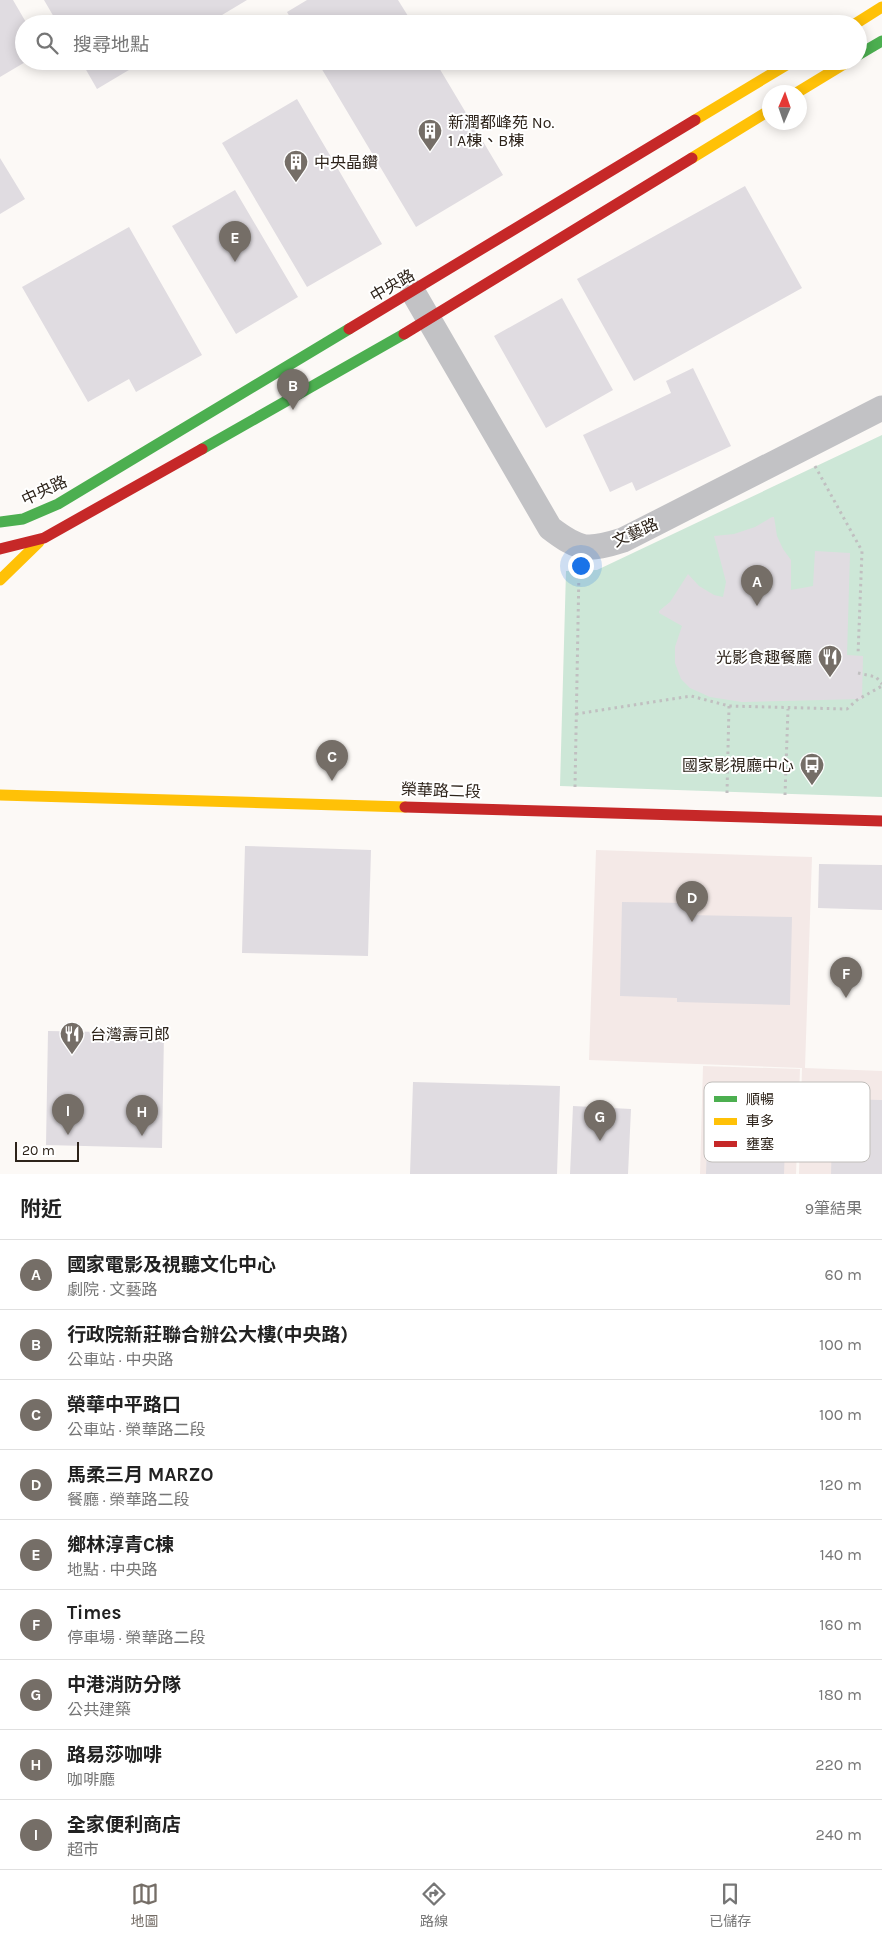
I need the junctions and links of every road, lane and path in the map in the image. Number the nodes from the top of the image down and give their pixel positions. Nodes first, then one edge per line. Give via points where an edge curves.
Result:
1 (882, 7) edge
2 (867, 16) edge
3 (882, 41) edge
4 (867, 50) edge
5 (778, 70) edge
6 (834, 70) edge
7 (807, 87) edge
8 (762, 115) edge
9 (413, 292) junction
10 (429, 320) junction
11 (882, 408) edge
12 (813, 461) dead end
13 (0, 522) edge
14 (44, 538) junction
15 (0, 549) edge
16 (579, 568) dead end
17 (0, 580) edge
18 (858, 655) dead end
19 (858, 673) dead end
20 (882, 685) edge
21 (729, 706) junction
22 (788, 709) junction
23 (576, 714) junction
24 (575, 794) dead end
25 (0, 795) edge
26 (726, 799) dead end
27 (784, 800) dead end
28 (882, 821) edge

1 - 2 street
3 - 4 street
5 - 9 street, 中央路
6 - 7 street
8 - 10 street
9 - 10 street, 文藝路
9 - 13 street, 中央路 via 58,504 22,518
10 - 11 street, 文藝路 via 550,528 569,543 596,548 623,540
10 - 14 street
12 - 18 path via 862,551
14 - 15 street
14 - 17 street
16 - 23 path
19 - 20 path via 876,677
20 - 22 path via 846,709
21 - 22 path
21 - 23 path via 691,696
21 - 26 path
22 - 27 path
23 - 24 path
25 - 28 street, 榮華路二段

